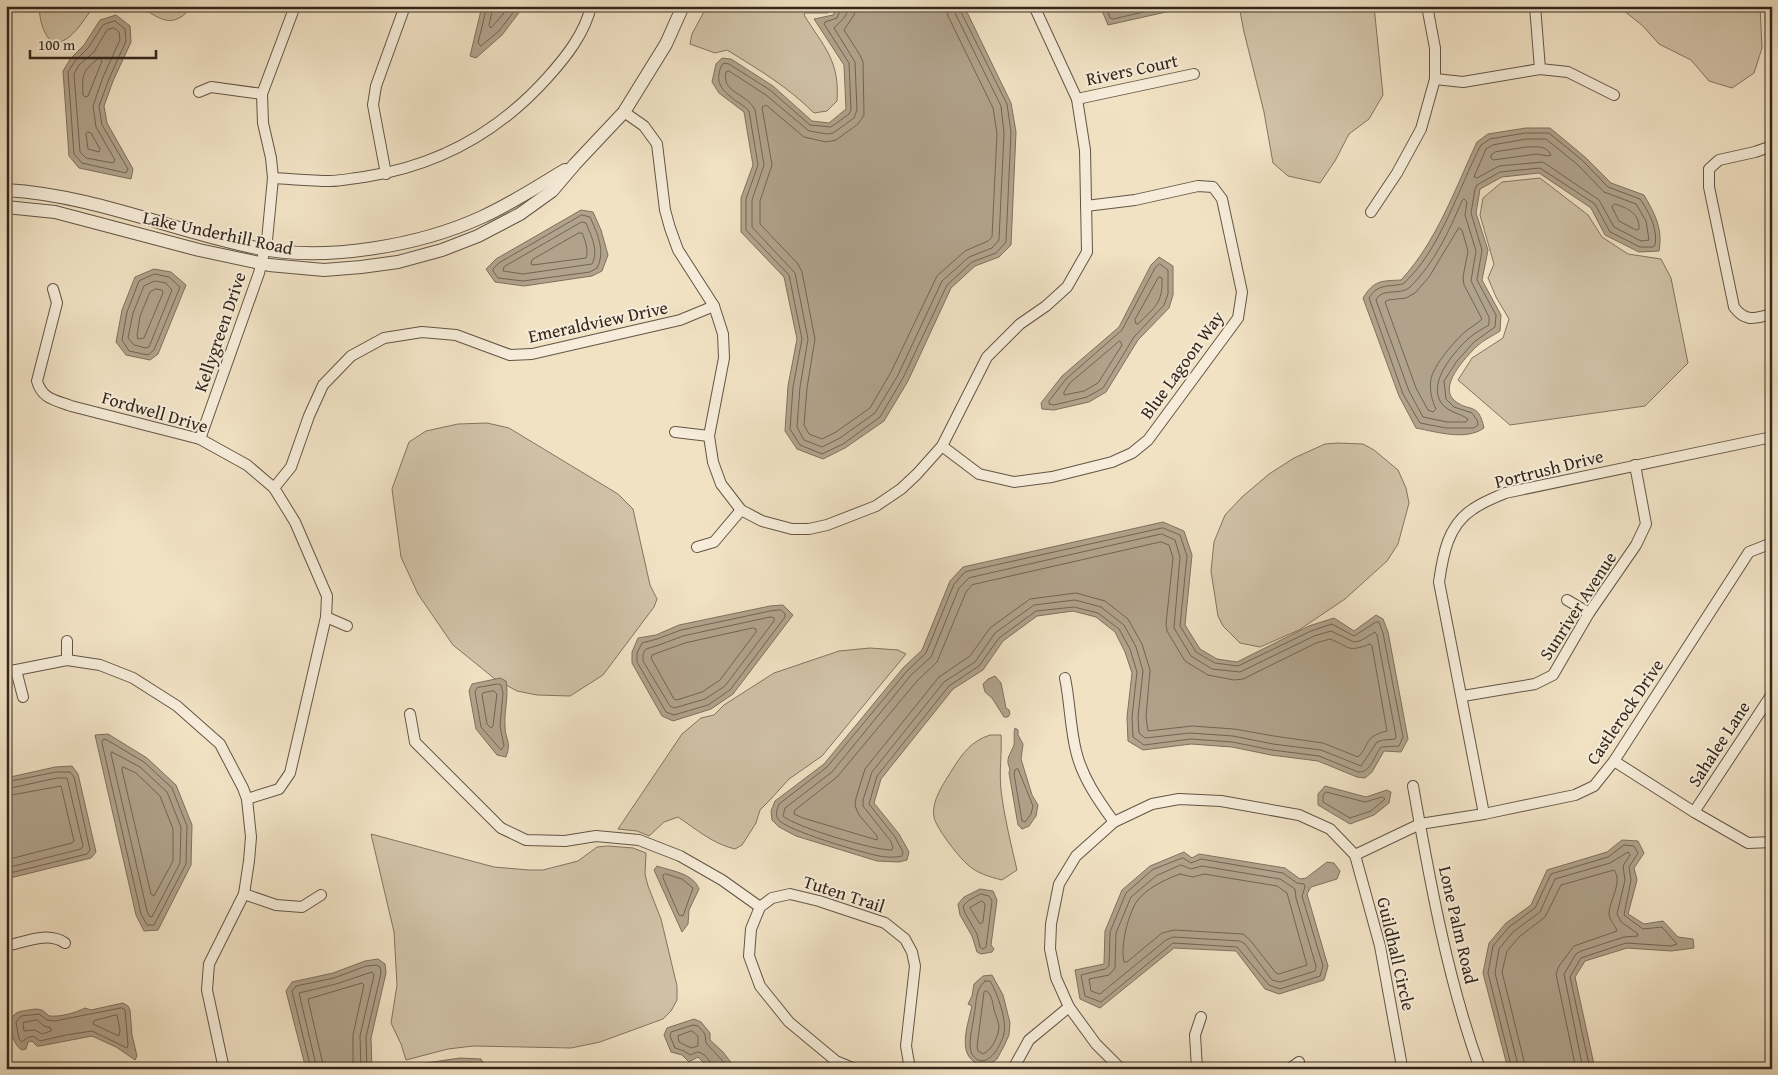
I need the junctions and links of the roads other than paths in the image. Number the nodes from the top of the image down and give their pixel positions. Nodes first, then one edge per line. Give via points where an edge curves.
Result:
1 (295, 6) edge
2 (405, 6) edge
3 (591, 6) edge
4 (683, 6) edge
5 (1034, 6) edge
6 (1427, 6) edge
7 (1536, 6) edge
8 (1540, 69) junction
9 (1194, 74) dead end
10 (1435, 79) junction
11 (199, 92) dead end
12 (262, 94) junction
13 (1614, 95) dead end
14 (1077, 99) junction
15 (624, 112) junction
16 (1772, 146) edge
17 (575, 164) junction
18 (386, 174) junction
19 (273, 178) junction
20 (6, 190) edge
21 (1086, 206) junction
22 (6, 207) edge
23 (1371, 212) dead end
24 (264, 250) junction
25 (261, 264) junction
26 (53, 289) dead end
27 (714, 306) junction
28 (1772, 314) edge
29 (674, 432) dead end
30 (709, 436) junction
31 (1772, 436) edge
32 (200, 439) junction
33 (942, 446) junction
34 (1635, 465) junction
35 (274, 488) junction
36 (741, 510) junction
37 (1772, 543) edge
38 (697, 547) dead end
39 (1567, 600) dead end
40 (1589, 614) junction
41 (326, 617) junction
42 (347, 626) dead end
43 (67, 641) dead end
44 (67, 660) junction
45 (11, 671) edge
46 (1065, 678) dead end
47 (1772, 694) edge
48 (1463, 696) junction
49 (23, 697) dead end
50 (410, 714) dead end
51 (1614, 761) junction
52 (1413, 786) dead end
53 (247, 799) junction
54 (1694, 812) junction
55 (1484, 814) junction
56 (1114, 822) junction
57 (1420, 824) junction
58 (1772, 842) edge
59 (1355, 855) junction
60 (244, 894) junction
61 (321, 895) dead end
62 (760, 907) junction
63 (65, 943) dead end
64 (6, 946) edge
65 (1069, 1006) junction
66 (1201, 1017) dead end
67 (1401, 1061) dead end
68 (1300, 1062) dead end
69 (224, 1069) edge
70 (855, 1069) edge
71 (910, 1069) edge
72 (1013, 1069) edge
73 (1121, 1069) edge
74 (1197, 1069) edge
75 (1289, 1069) edge
76 (1480, 1069) edge

1 - 12 street
2 - 18 street via 376,86 373,105
3 - 18 street via 576,41 558,66 532,95 499,123 465,145
4 - 15 street, Lake Underhill Road via 666,44
5 - 14 street
6 - 10 street via 1435,48
7 - 8 street
8 - 10 street via 1463,82
8 - 13 street via 1568,72
9 - 14 street, Rivers Court
10 - 23 street via 1421,130
11 - 12 street via 211,86
12 - 19 street, Kellygreen Drive via 263,123
14 - 21 street via 1086,150
15 - 17 street, Lake Underhill Road
15 - 27 street via 644,126 657,144 670,228 678,250
16 - 28 street via 1719,160 1709,169 1708,187 1734,307 1746,318
17 - 24 street, Lake Underhill Road via 483,217 442,233 361,250 323,253
17 - 25 street, Lake Underhill Road via 552,191 520,214 442,250 398,262 324,270
18 - 19 street via 332,182
19 - 24 street, Kellygreen Drive
20 - 24 street, Lake Underhill Road via 80,200
21 - 33 street via 1087,252 1067,287 1020,324 987,357
21 - 33 street, Blue Lagoon Way via 1135,200 1198,186 1213,187 1222,199 1242,292 1238,318 1148,440 1132,453 1112,462 1052,477 1014,482 979,474
22 - 25 street, Lake Underhill Road via 54,212
24 - 25 street, Kellygreen Drive
25 - 32 street, Kellygreen Drive
26 - 32 street, Fordwell Drive via 57,304 37,381 40,391 71,406
27 - 30 street via 723,334 724,358
27 - 35 street, Emeraldview Drive via 680,320 532,354 510,356 456,335 422,332 384,338 351,356 323,385 291,467
29 - 30 street
30 - 36 street via 721,484
31 - 34 street, Portrush Drive
32 - 35 street, Fordwell Drive via 247,466
33 - 36 street via 901,489 876,506 827,525 792,529 762,521
34 - 40 street, Sunriver Avenue via 1646,524 1636,545
34 - 48 street, Portrush Drive via 1505,492 1472,509 1456,524 1444,550 1439,582
35 - 41 street, Fordwell Drive via 295,522 327,596
36 - 38 street via 714,542
37 - 51 street, Castlerock Drive via 1749,552
39 - 40 street
40 - 48 street, Sunriver Avenue via 1553,675 1535,684
41 - 42 street
41 - 53 street, Fordwell Drive via 290,773 279,789
43 - 44 street
44 - 45 street
44 - 53 street via 100,664 133,678 177,706 220,744
45 - 49 street
46 - 56 street via 1075,750 1082,770
47 - 54 street, Sahalee Lane
48 - 55 street, Portrush Drive
50 - 62 street via 415,742 501,828 526,840 565,841 596,836 639,840 680,856
51 - 54 street
51 - 55 street, Castlerock Drive via 1594,786 1575,795
52 - 57 street, Lone Palm Road
53 - 60 street via 251,837
54 - 58 street via 1748,843
55 - 57 street, Castlerock Drive
56 - 59 street, Guildhall Circle via 1152,804 1179,799 1221,801 1299,815 1330,830
56 - 65 street, Guildhall Circle via 1076,856 1059,884 1051,924 1050,950 1056,978
57 - 59 street
57 - 76 street, Lone Palm Road via 1444,941
59 - 67 street, Guildhall Circle via 1380,946
60 - 61 street via 276,905 302,907
60 - 69 street via 209,964 207,990
62 - 70 street via 750,929 749,956 760,986 789,1022 836,1061
62 - 71 street, Tuten Trail via 772,898 790,894 886,923 905,939 916,966 906,1046
63 - 64 street via 45,937
65 - 72 street via 1029,1040
65 - 73 street, Guildhall Circle via 1096,1044
66 - 74 street via 1195,1035
68 - 75 street

